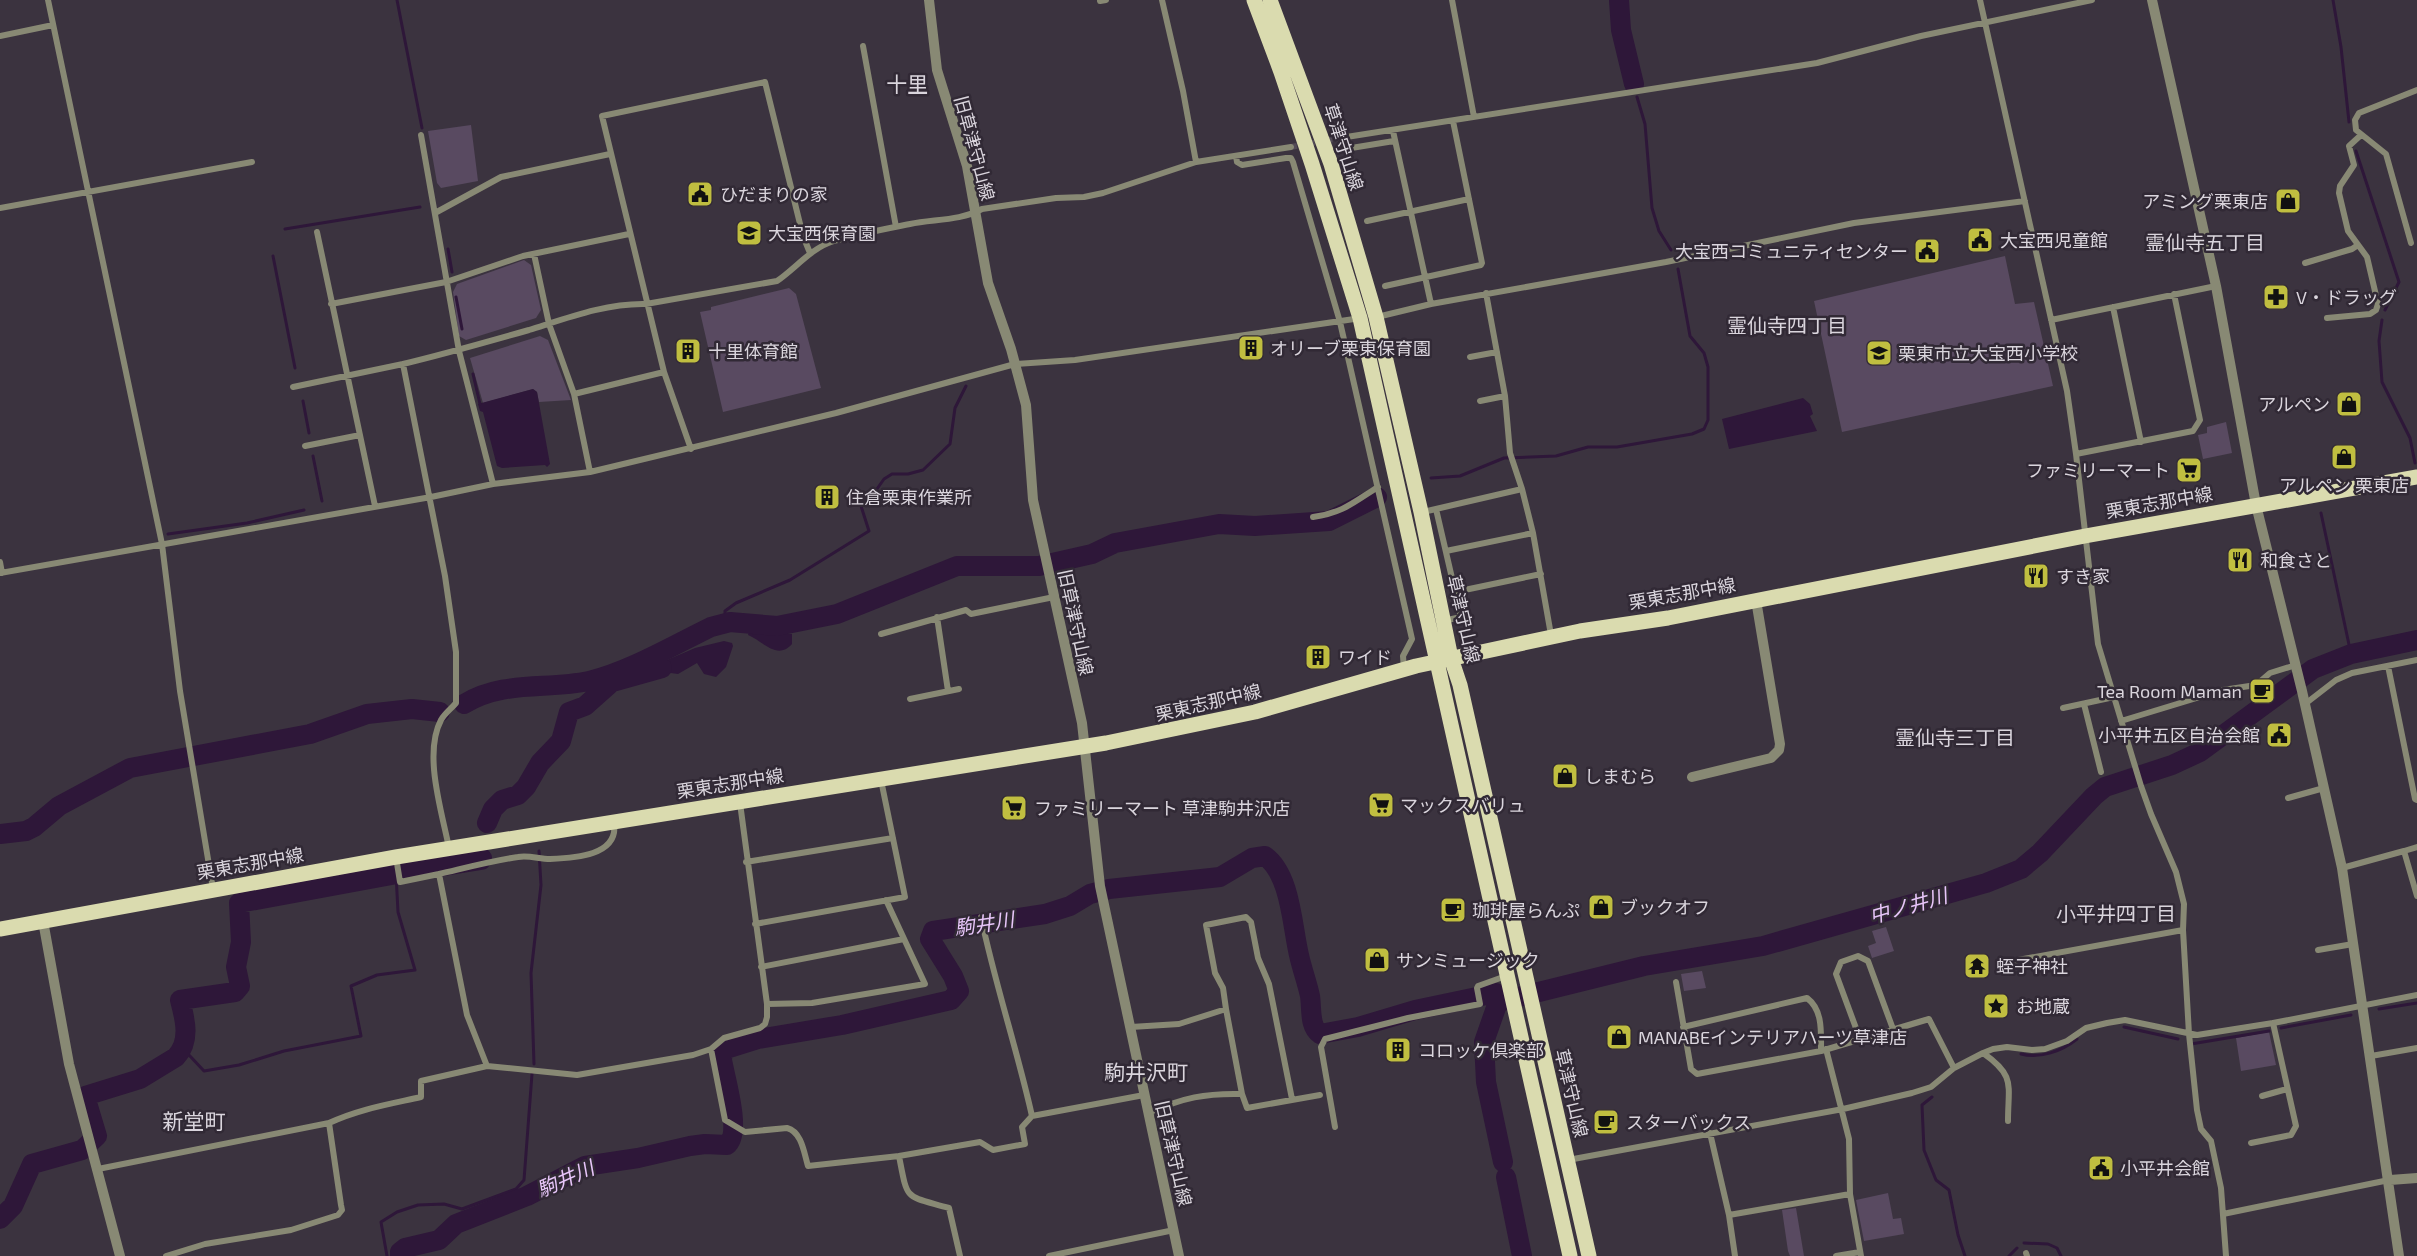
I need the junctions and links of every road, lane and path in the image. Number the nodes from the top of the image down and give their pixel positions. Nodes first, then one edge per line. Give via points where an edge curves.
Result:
1 (48, 0) edge
2 (929, 0) edge
3 (1106, 0) edge
4 (1162, 0) edge
5 (1254, 0) edge
6 (1270, 0) edge
7 (1452, 0) edge
8 (1980, 0) edge
9 (2092, 0) edge
10 (2152, 0) edge
11 (1100, 1) edge
12 (1986, 24) junction
13 (53, 25) junction
14 (0, 36) edge
15 (863, 46) dead end
16 (2417, 90) edge
17 (1474, 117) junction
18 (1453, 121) junction
19 (1393, 131) junction
20 (421, 135) dead end
21 (2361, 135) junction
22 (1340, 138) tunnel mouth
23 (1394, 141) junction
24 (1291, 147) tunnel mouth
25 (1328, 152) junction
26 (610, 154) junction
27 (1236, 156) junction
28 (252, 162) dead end
29 (1196, 162) junction
30 (87, 192) junction
31 (1469, 199) junction
32 (2025, 201) junction
33 (0, 208) edge
34 (976, 212) junction
35 (1410, 212) junction
36 (435, 213) junction
37 (1367, 221) dead end
38 (896, 227) junction
39 (317, 231) dead end
40 (629, 234) junction
41 (2411, 243) dead end
42 (2358, 245) junction
43 (810, 253) junction
44 (534, 254) junction
45 (2305, 263) dead end
46 (1425, 278) junction
47 (446, 282) junction
48 (1385, 286) dead end
49 (2216, 286) junction
50 (1486, 293) junction
51 (2174, 294) junction
52 (331, 304) junction
53 (646, 304) junction
54 (1431, 304) junction
55 (2113, 307) junction
56 (1377, 317) junction
57 (1360, 318) junction
58 (2327, 318) dead end
59 (2051, 320) junction
60 (1340, 322) junction
61 (549, 324) junction
62 (459, 351) junction
63 (1497, 352) junction
64 (1470, 357) dead end
65 (403, 364) junction
66 (1015, 364) junction
67 (664, 372) junction
68 (347, 376) junction
69 (293, 387) dead end
70 (574, 394) junction
71 (1505, 396) junction
72 (1480, 401) dead end
73 (360, 435) junction
74 (2141, 442) junction
75 (305, 446) dead end
76 (691, 449) junction
77 (2076, 454) junction
78 (590, 472) junction
79 (2417, 477) edge
80 (493, 484) junction
81 (1378, 487) junction
82 (1522, 489) junction
83 (431, 497) junction
84 (2256, 505) junction
85 (375, 506) junction
86 (1429, 511) junction
87 (1313, 517) dead end
88 (1533, 533) junction
89 (2085, 536) junction
90 (162, 544) junction
91 (1446, 551) junction
92 (0, 562) edge
93 (1, 573) edge
94 (1541, 573) junction
95 (1455, 592) junction
96 (1054, 597) junction
97 (1756, 600) junction
98 (937, 617) junction
99 (1442, 621) junction
100 (881, 634) dead end
101 (1552, 639) junction
102 (1444, 660) junction
103 (2417, 660) edge
104 (2388, 666) junction
105 (2296, 667) junction
106 (1405, 670) junction
107 (959, 689) dead end
108 (948, 691) junction
109 (2114, 697) junction
110 (909, 699) dead end
111 (2084, 704) junction
112 (2305, 704) junction
113 (2062, 708) dead end
114 (2121, 721) junction
115 (1085, 747) junction
116 (2101, 772) dead end
117 (1692, 777) dead end
118 (881, 778) junction
119 (2324, 788) junction
120 (2288, 798) dead end
121 (2417, 800) edge
122 (740, 802) junction
123 (613, 821) junction
124 (893, 838) junction
125 (2417, 847) edge
126 (449, 848) junction
127 (2404, 851) junction
128 (396, 857) junction
129 (746, 862) junction
130 (2342, 868) junction
131 (440, 874) junction
132 (213, 889) junction
133 (2417, 896) edge
134 (886, 900) junction
135 (981, 917) dead end
136 (44, 921) junction
137 (755, 924) junction
138 (0, 929) edge
139 (2183, 930) junction
140 (904, 939) junction
141 (2353, 944) junction
142 (2318, 950) dead end
143 (2007, 962) dead end
144 (761, 967) junction
145 (1509, 979) junction
146 (1676, 982) dead end
147 (2417, 995) edge
148 (767, 1004) junction
149 (2364, 1005) junction
150 (1226, 1009) junction
151 (2273, 1023) junction
152 (1131, 1027) junction
153 (1683, 1027) junction
154 (1893, 1029) junction
155 (2189, 1034) junction
156 (1860, 1039) junction
157 (2417, 1048) edge
158 (711, 1049) junction
159 (1823, 1050) junction
160 (1983, 1053) junction
161 (2371, 1056) junction
162 (487, 1066) junction
163 (1954, 1068) junction
164 (2287, 1089) junction
165 (1242, 1094) junction
166 (1144, 1095) junction
167 (1320, 1095) dead end
168 (2262, 1096) dead end
169 (1292, 1099) junction
170 (1843, 1109) junction
171 (1150, 1112) junction
172 (1032, 1116) junction
173 (2008, 1121) dead end
174 (329, 1123) junction
175 (1335, 1127) dead end
176 (1710, 1133) junction
177 (2251, 1143) dead end
178 (899, 1156) junction
179 (1567, 1160) junction
180 (98, 1169) junction
181 (2417, 1178) edge
182 (2390, 1180) junction
183 (1850, 1194) junction
184 (1729, 1215) junction
185 (2223, 1215) junction
186 (1174, 1230) junction
187 (1860, 1254) edge
188 (120, 1256) edge
189 (166, 1256) edge
190 (960, 1256) edge
191 (1049, 1256) edge
192 (1179, 1256) edge
193 (1570, 1256) edge
194 (1589, 1256) edge
195 (1735, 1256) edge
196 (1836, 1256) edge
197 (2226, 1256) edge
198 (2399, 1256) edge

1 - 13 street
2 - 34 street, 旧草津守山線 via 937,70 967,166
3 - 11 street
4 - 29 street
5 - 57 main road, 草津守山線 via 1302,133
6 - 25 main road, 草津守山線
7 - 17 street
8 - 12 street
9 - 12 street
10 - 49 street
12 - 17 street via 1817,63
12 - 32 street
13 - 14 street
13 - 30 street
15 - 38 street
16 - 21 street via 2359,113 2355,120
17 - 18 street
18 - 19 street
18 - 31 street
19 - 22 street
19 - 23 street
20 - 36 street
21 - 41 street via 2386,154
21 - 42 street via 2349,146 2354,165 2339,193 2348,231
23 - 25 street
23 - 35 street
24 - 27 street
25 - 56 main road, 草津守山線
26 - 36 street via 501,177
26 - 40 street
26 - 43 street via 602,116 765,82
27 - 29 street
27 - 60 street via 1242,165 1291,159
28 - 30 street
29 - 34 street via 1103,193
30 - 33 street
30 - 90 street
31 - 35 street
31 - 46 street via 1481,265
32 - 50 street via 1854,223 1666,262
32 - 59 street
34 - 38 street
34 - 66 street, 旧草津守山線 via 988,283
35 - 37 street
35 - 46 street
36 - 47 street
38 - 43 street via 831,242
39 - 52 street
40 - 44 street
40 - 53 street
42 - 45 street
42 - 58 street via 2367,257 2376,310
43 - 53 street via 777,281
44 - 47 street
44 - 61 street
46 - 48 street
46 - 54 street
47 - 52 street
47 - 62 street
49 - 51 street
49 - 84 street
50 - 54 street
50 - 63 street
51 - 55 street
51 - 74 street via 2200,420 2193,431
52 - 68 street
53 - 61 street via 596,310
53 - 67 street
54 - 56 street
55 - 59 street
55 - 74 street
56 - 57 street
56 - 86 main road, 草津守山線
57 - 60 street
57 - 102 main road, 草津守山線
59 - 77 street
60 - 66 street via 1075,360
60 - 81 street
61 - 62 street
61 - 70 street
62 - 65 street
62 - 80 street
63 - 64 street
63 - 71 street
65 - 68 street
65 - 83 street
66 - 76 street
66 - 96 street, 旧草津守山線 via 1026,405 1033,500
67 - 70 street
67 - 76 street
68 - 69 street
68 - 73 street
70 - 78 street
71 - 72 street
71 - 82 street via 1510,453
73 - 75 street
73 - 85 street
74 - 77 street
76 - 78 street
77 - 89 street
78 - 80 street
79 - 84 main road, 栗東志那中線
80 - 83 street
81 - 87 street via 1346,509
81 - 106 street via 1413,639 1403,656
82 - 86 street
82 - 88 street
83 - 85 street
83 - 126 street via 456,660 456,703 440,721 434,752
84 - 89 main road, 栗東志那中線
84 - 105 street
85 - 90 street
86 - 91 street
86 - 99 main road, 草津守山線
88 - 91 street
88 - 94 street
89 - 97 main road, 栗東志那中線
89 - 109 street via 2096,632
90 - 93 street
90 - 132 street via 180,691
91 - 95 street
92 - 93 street
94 - 95 street
94 - 101 street
95 - 99 street via 1461,617
96 - 98 street
96 - 115 street, 旧草津守山線
97 - 101 main road, 栗東志那中線
97 - 117 street via 1779,750 1771,758
98 - 100 street
98 - 108 street
99 - 102 main road, 草津守山線
101 - 102 main road, 栗東志那中線
102 - 106 main road, 栗東志那中線
102 - 145 main road, 草津守山線
102 - 179 main road, 草津守山線 via 1460,685
103 - 104 street
104 - 112 street via 2352,673
104 - 121 street
105 - 112 street
105 - 114 street via 2270,673 2256,684
106 - 115 main road, 栗東志那中線 via 1255,712
107 - 108 street
108 - 110 street
109 - 111 street
109 - 114 street
111 - 113 street
111 - 116 street
112 - 119 street
114 - 139 street via 2151,814 2176,872 2184,904
115 - 118 main road, 栗東志那中線
115 - 152 street, 旧草津守山線 via 1101,890
118 - 122 main road, 栗東志那中線
118 - 124 street
119 - 120 street
119 - 130 street
122 - 123 main road, 栗東志那中線
122 - 129 street
123 - 126 main road, 栗東志那中線
123 - 131 street via 615,833 609,844 594,853 551,859 520,857
124 - 129 street
124 - 134 street via 906,895
125 - 127 street
126 - 128 main road, 栗東志那中線
127 - 130 street
127 - 133 street
128 - 131 street via 400,882
128 - 132 main road, 栗東志那中線
129 - 137 street
130 - 141 street
131 - 162 street via 467,1015
132 - 136 main road, 栗東志那中線
134 - 137 street
134 - 140 street
135 - 172 street
136 - 138 main road, 栗東志那中線
136 - 180 street via 69,1064
137 - 144 street
139 - 143 street
139 - 155 street
140 - 144 street
140 - 148 street via 925,984 812,1003
141 - 142 street
141 - 149 street
144 - 148 street
145 - 175 street via 1478,986 1480,1004 1325,1039 1322,1047
145 - 193 main road, 草津守山線
146 - 153 street
147 - 149 street
148 - 158 street via 765,1024 724,1038
149 - 151 street
149 - 161 street
150 - 152 street via 1179,1024
150 - 165 street
150 - 169 street via 1206,925 1246,917 1251,922 1258,958 1269,984
151 - 155 street
151 - 164 street
152 - 166 street, 旧草津守山線
153 - 159 street via 1690,1069 1697,1074
153 - 159 street via 1807,998 1815,1004
154 - 156 street
154 - 156 street via 1868,961 1858,956 1841,962 1836,974
154 - 163 street via 1929,1019
155 - 160 street via 2125,1020 2086,1028 2045,1049 2007,1047
155 - 185 street via 2197,1110 2201,1129 2211,1142
156 - 159 street
157 - 161 street
158 - 162 street via 577,1075
158 - 178 street via 725,1120 738,1130 794,1130 808,1166
159 - 170 street
160 - 163 street
160 - 173 street via 2000,1065 2007,1077
161 - 182 street
162 - 174 street via 421,1081 422,1097 381,1105
163 - 170 street via 1931,1087
164 - 168 street
164 - 177 street via 2296,1126 2291,1135
165 - 169 street via 1246,1108
165 - 171 street via 1202,1095
166 - 171 street, 旧草津守山線
166 - 172 street
167 - 169 street
170 - 176 street
170 - 183 street via 1849,1138
171 - 186 street, 旧草津守山線
172 - 178 street via 1022,1127 1025,1144 993,1150 980,1142
174 - 180 street
174 - 189 street via 342,1210 339,1215 291,1230 206,1244
176 - 179 street
176 - 184 street
178 - 190 street via 906,1189 912,1198 949,1209
179 - 194 main road, 草津守山線
180 - 188 street
181 - 182 street
182 - 185 street
182 - 198 street
183 - 184 street
183 - 187 street
184 - 195 street
185 - 197 street
186 - 191 street
186 - 192 street, 旧草津守山線
187 - 196 street

